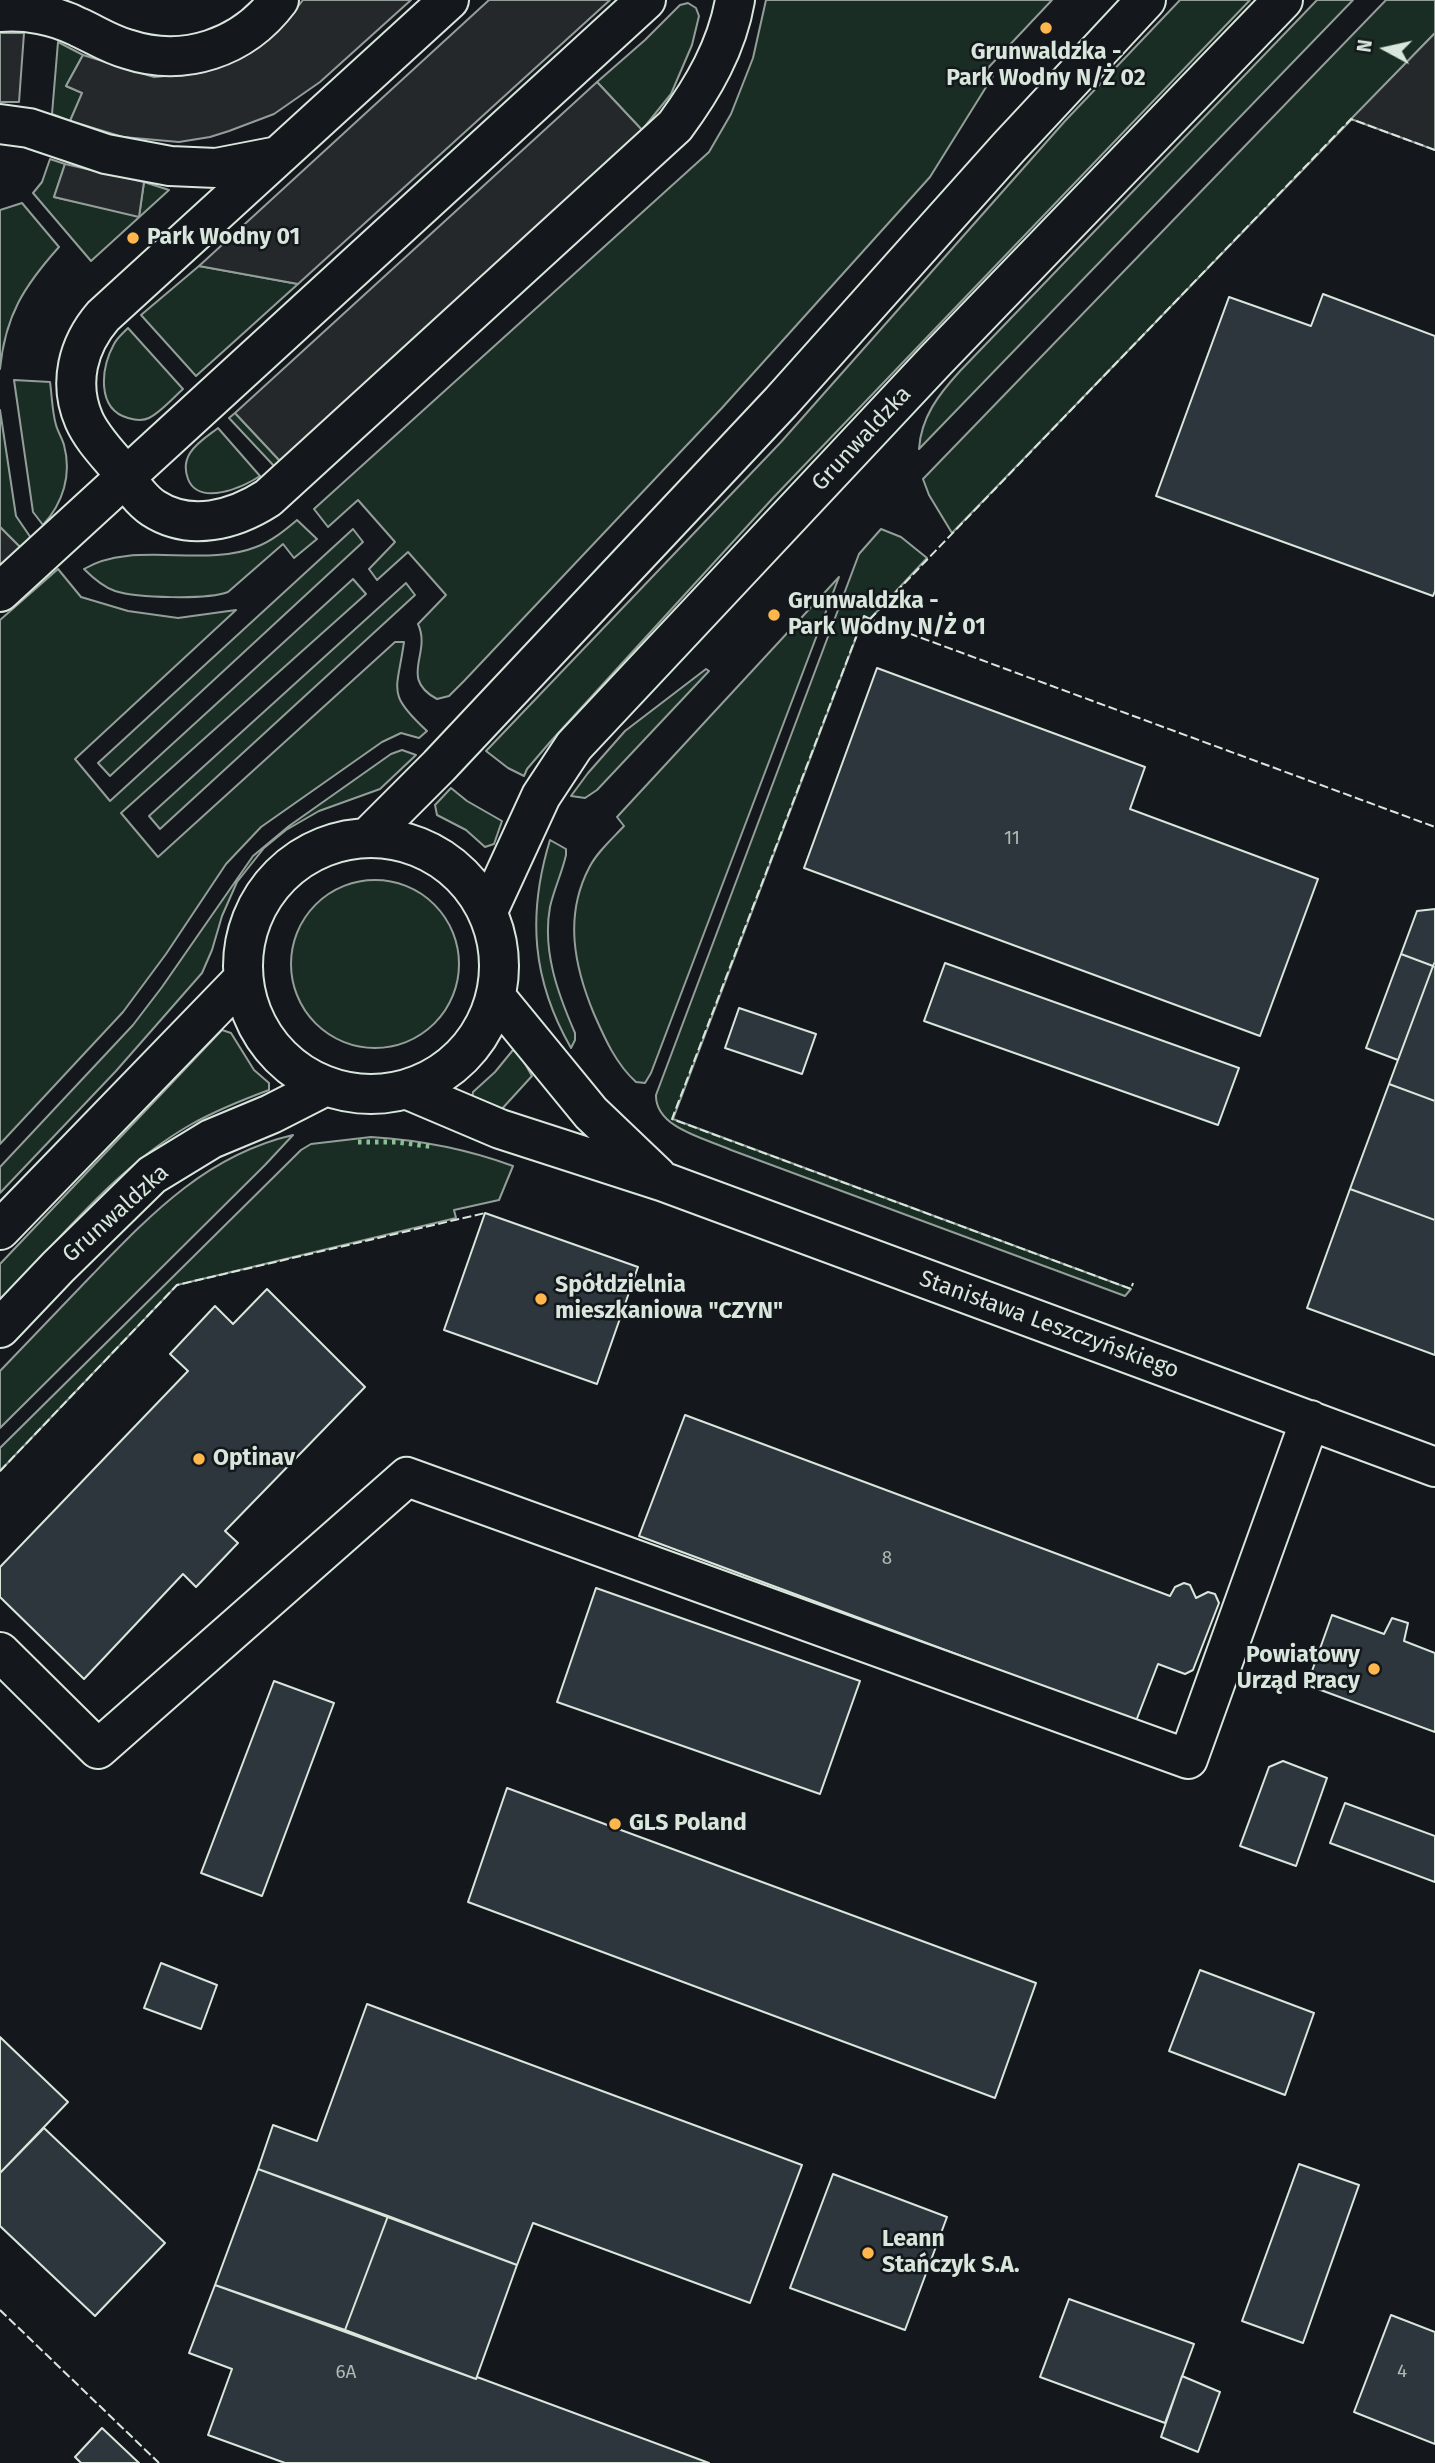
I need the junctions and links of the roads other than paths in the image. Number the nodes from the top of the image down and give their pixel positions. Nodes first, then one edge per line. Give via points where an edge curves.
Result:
1 (279, 0) edge
2 (449, 0) edge
3 (646, 0) edge
4 (735, 0) edge
5 (1146, 0) edge
6 (1283, 0) edge
7 (0, 12) edge
8 (0, 124) edge
9 (278, 156) junction
10 (126, 478) junction
11 (0, 592) edge
12 (369, 836) junction
13 (488, 911) junction
14 (242, 980) junction
15 (496, 997) junction
16 (324, 1087) junction
17 (408, 1090) junction
18 (664, 1182) junction
19 (0, 1230) edge
20 (0, 1328) edge
21 (1310, 1420) junction
22 (1435, 1467) edge
23 (0, 1652) edge

1 - 7 street via 258,23 225,44 179,57 126,49 52,17
2 - 9 street
3 - 10 street
4 - 10 street via 709,74 675,126 268,498 227,518 186,520 153,508
5 - 12 street via 781,402
6 - 13 street, Grunwaldzka via 935,361 573,747 541,796
8 - 9 street via 170,166 216,167
9 - 10 street via 90,331 77,366 79,403 85,421
10 - 11 street
12 - 13 street via 428,851 459,871
12 - 14 street via 317,848 274,880 247,926
13 - 15 street via 499,953
14 - 16 street via 256,1025 284,1062
14 - 19 street
15 - 17 street via 478,1038 447,1070
15 - 18 street, Stanisława Leszczyńskiego via 584,1105
16 - 17 street via 366,1095
16 - 20 street, Grunwaldzka via 211,1139 152,1175
17 - 18 street, Stanisława Leszczyńskiego via 500,1129
18 - 21 street, Stanisława Leszczyńskiego
21 - 22 street, Stanisława Leszczyńskiego
21 - 23 street via 1188,1759 407,1477 98,1749

